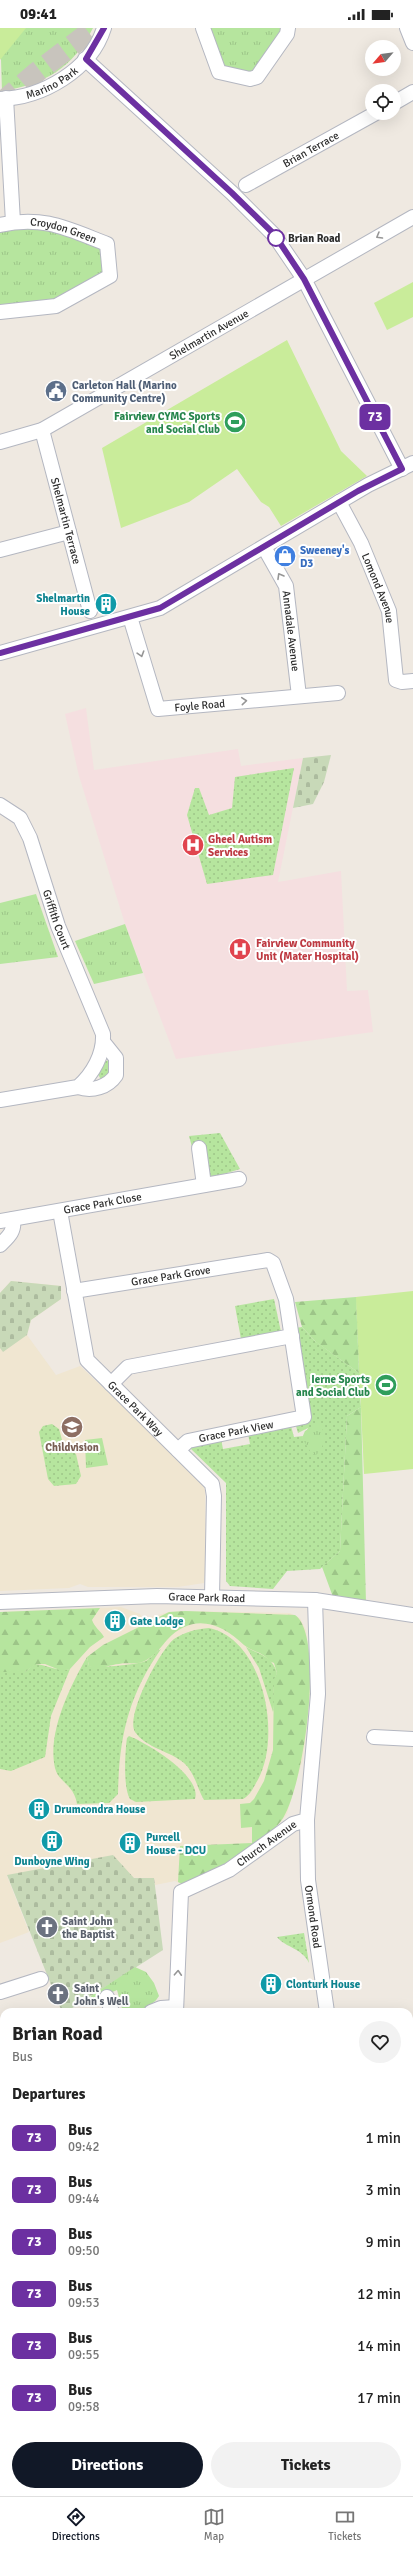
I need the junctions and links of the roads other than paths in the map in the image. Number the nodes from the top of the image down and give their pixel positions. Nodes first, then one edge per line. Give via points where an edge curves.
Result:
1 (104, 28) edge
2 (204, 28) edge
3 (288, 28) edge
4 (407, 28) edge
5 (413, 43) edge
6 (86, 59) junction
7 (413, 92) edge
8 (3, 98) edge
9 (401, 99) edge
10 (365, 119) edge
11 (246, 185) dead end
12 (413, 217) edge
13 (7, 224) edge
14 (304, 279) junction
15 (0, 312) edge
16 (42, 430) junction
17 (0, 442) edge
18 (407, 466) edge
19 (339, 502) junction
20 (69, 532) junction
21 (264, 547) junction
22 (0, 550) edge
23 (90, 611) dead end
24 (130, 617) junction
25 (0, 653) edge
26 (413, 681) edge
27 (338, 693) dead end
28 (299, 696) junction
29 (0, 805) edge
30 (104, 1043) junction
31 (78, 1086) junction
32 (0, 1100) edge
33 (199, 1148) dead end
34 (238, 1179) dead end
35 (204, 1185) junction
36 (60, 1211) junction
37 (6, 1220) edge
38 (0, 1245) edge
39 (74, 1291) junction
40 (292, 1336) junction
41 (110, 1384) junction
42 (178, 1450) junction
43 (212, 1598) junction
44 (315, 1600) junction
45 (0, 1602) edge
46 (413, 1615) edge
47 (374, 1737) dead end
48 (413, 1739) edge
49 (307, 1820) junction
50 (40, 1978) dead end
51 (0, 1992) edge
52 (107, 1997) dead end
53 (111, 2008) edge
54 (176, 2008) edge
55 (326, 2008) edge

1 - 6 street, Marino Park
2 - 3 street via 219,72 250,79 257,77 288,34
4 - 5 street
6 - 8 street, Marino Park via 65,77 34,93
6 - 14 street via 274,234
7 - 9 street
8 - 13 street, Croydon Green
10 - 11 street, Brian Terrace
12 -> 14 street, Shelmartin Avenue
13 - 15 street, Croydon Green via 51,222 107,244 110,276 56,306
14 - 16 street, Shelmartin Avenue
14 - 18 street
16 - 17 street, Shelmartin Avenue
16 - 20 street, Shelmartin Terrace
18 - 19 street
19 - 21 street
19 - 26 street, Lomond Avenue via 361,543 389,611 396,680
20 - 22 street
20 - 23 street, Shelmartin Terrace
21 - 24 street via 160,608
28 -> 21 street, Annadale Avenue via 286,586
24 - 25 street
24 -> 28 street, Foyle Road via 158,709
27 - 28 street, Foyle Road
29 - 30 street, Griffith Court via 20,818 30,838 58,926 103,1034
30 - 31 street via 95,1066
30 - 31 street, Griffith Court via 116,1058 116,1075 104,1086 85,1090
31 - 32 street, Griffith Court
33 - 35 street
34 - 35 street, Grace Park Close
35 - 36 street, Grace Park Close
36 - 37 street, Grace Park Close
36 - 39 street, Grace Park Way
37 - 38 street via 14,1227
39 - 40 street, Grace Park Grove via 268,1260 273,1263 285,1293
39 - 41 street, Grace Park Way via 87,1360
40 - 41 street via 128,1367
40 - 42 street, Grace Park View via 304,1417 196,1438
41 - 42 street, Grace Park Way
42 - 43 street, Grace Park Way via 214,1489
43 - 44 street, Grace Park Road
43 - 45 street, Grace Park Road via 157,1596
44 - 46 street, Grace Park Road
44 - 49 street, Church Avenue via 318,1694
47 - 48 street
54 -> 49 street, Church Avenue via 181,1892 229,1870 293,1824
49 - 55 street, Ormond Road via 308,1880
50 - 51 street
52 - 53 street

